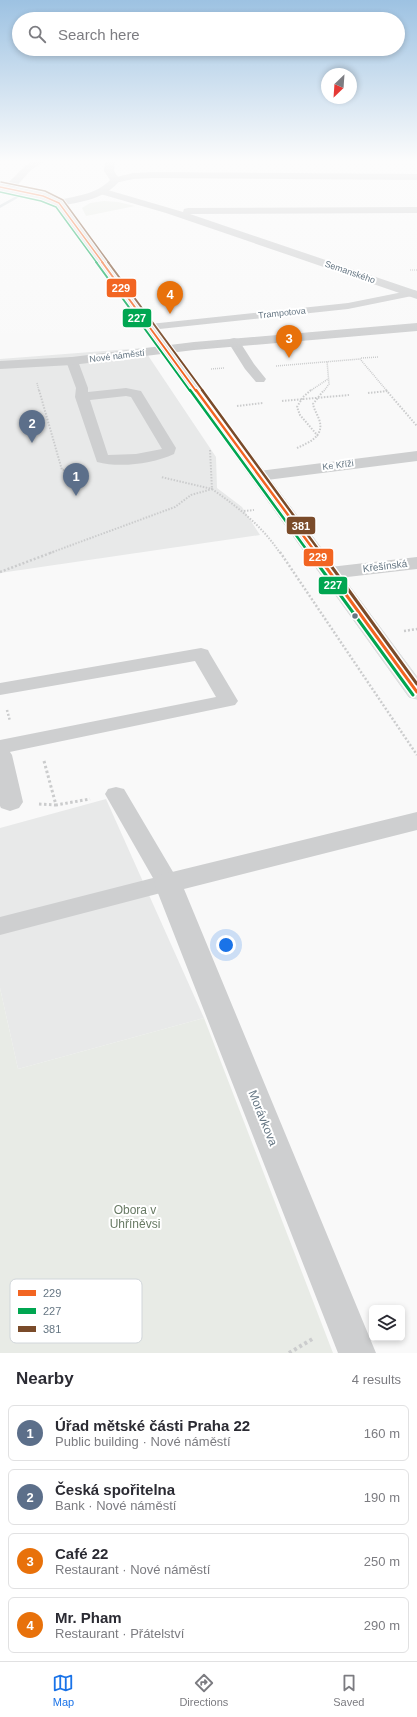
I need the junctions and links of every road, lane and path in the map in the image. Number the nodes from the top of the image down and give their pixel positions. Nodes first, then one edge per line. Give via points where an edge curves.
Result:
1 (75, 224) edge
2 (209, 224) edge
3 (415, 294) edge
4 (150, 327) junction
5 (417, 327) edge
6 (234, 342) junction
7 (166, 349) junction
8 (378, 357) dead end
9 (360, 358) junction
10 (72, 361) junction
11 (327, 361) junction
12 (0, 365) edge
13 (272, 366) dead end
14 (35, 376) dead end
15 (260, 379) dead end
16 (328, 379) junction
17 (388, 391) junction
18 (368, 393) dead end
19 (349, 394) dead end
20 (82, 397) junction
21 (319, 398) junction
22 (301, 399) junction
23 (282, 401) dead end
24 (263, 403) dead end
25 (237, 406) dead end
26 (417, 426) edge
27 (318, 436) junction
28 (310, 442) dead end
29 (417, 456) edge
30 (91, 471) dead end
31 (159, 476) dead end
32 (259, 476) junction
33 (212, 489) junction
34 (417, 562) edge
35 (0, 572) edge
36 (330, 573) junction
37 (417, 629) edge
38 (404, 631) dead end
39 (0, 689) edge
40 (417, 692) edge
41 (0, 747) edge
42 (0, 755) edge
43 (417, 755) edge
44 (116, 794) dead end
45 (10, 802) dead end
46 (417, 821) edge
47 (168, 883) junction
48 (0, 926) edge
49 (357, 1353) edge

1 - 4 main road
2 - 3 street, Semanského
3 - 4 lane, Trampotova via 348,306
4 - 7 main road
5 - 6 street, Nové náměstí
6 - 7 street, Nové náměstí
6 - 15 lane
7 - 10 street, Nové náměstí
7 - 32 main road
8 - 9 path
9 - 11 path
9 - 17 path
10 - 12 street, Nové náměstí
10 - 20 lane via 82,388
11 - 13 path
11 - 16 path
14 - 30 path via 62,470
16 - 21 path via 329,384
16 - 22 path
17 - 18 path
17 - 26 path
19 - 21 path
20 - 20 lane via 102,458 112,460 159,455 169,451 136,394 126,392
21 - 22 path
21 - 27 path via 313,404 322,430
22 - 23 path
22 - 27 path via 298,412 314,428
24 - 25 path
27 - 28 path
29 - 32 street, Ke Kříži
31 - 33 path
32 - 36 main road
33 - 35 path via 191,495 175,507
33 - 43 path via 243,511 270,538
34 - 36 street, Křešínská
36 - 40 main road
37 - 38 path
39 - 41 lane via 201,654 228,701
42 - 45 street
44 - 47 lane, Morávkova
46 - 47 street
47 - 48 lane
47 - 49 street, Morávkova

